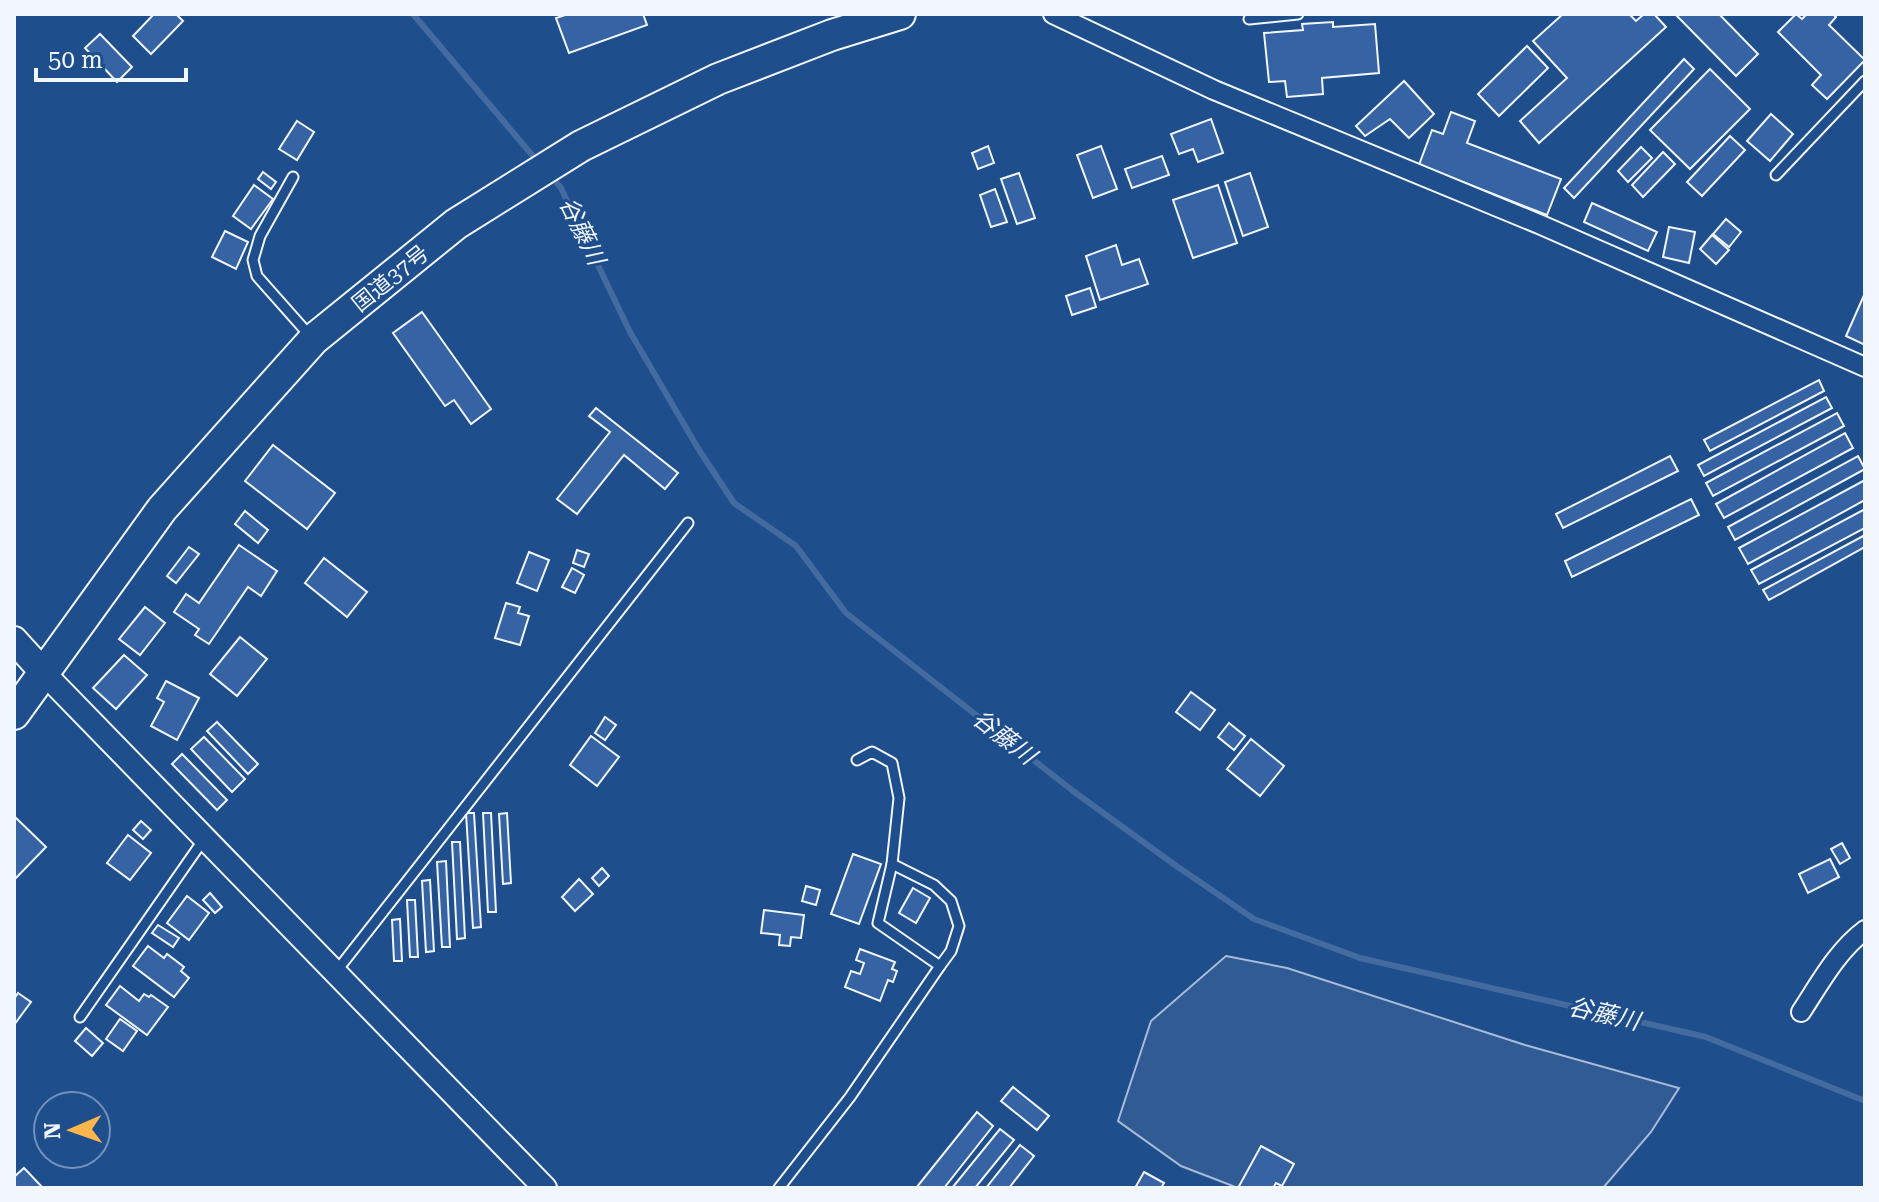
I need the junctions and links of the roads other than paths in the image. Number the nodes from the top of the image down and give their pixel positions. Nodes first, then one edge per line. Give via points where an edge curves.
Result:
1 (900, 14) edge
2 (1053, 14) edge
3 (1298, 14) edge
4 (1249, 19) dead end
5 (1865, 81) edge
6 (1776, 175) dead end
7 (293, 177) dead end
8 (314, 339) junction
9 (1865, 367) edge
10 (688, 523) dead end
11 (14, 640) edge
12 (44, 673) junction
13 (14, 714) edge
14 (857, 760) dead end
15 (204, 838) junction
16 (892, 864) junction
17 (1865, 930) edge
18 (940, 966) junction
19 (335, 973) junction
20 (1801, 1012) dead end
21 (80, 1017) dead end
22 (545, 1188) edge
23 (779, 1188) edge

1 - 8 highway, 国道37号 via 718,79 581,146 456,224
2 - 9 street via 1214,90
3 - 4 lane
5 - 6 lane
7 - 8 lane via 260,236 253,260 257,276
8 - 12 highway, 国道37号 via 162,509
10 - 19 lane
11 - 12 main road
12 - 13 highway, 国道37号
12 - 15 street
14 - 16 lane via 872,752 892,763 899,798
15 - 19 street
15 - 21 lane
16 - 18 lane via 878,923
16 - 18 lane via 934,885 951,901 959,926
17 - 20 street via 1830,967
18 - 23 lane via 850,1097
19 - 22 street

